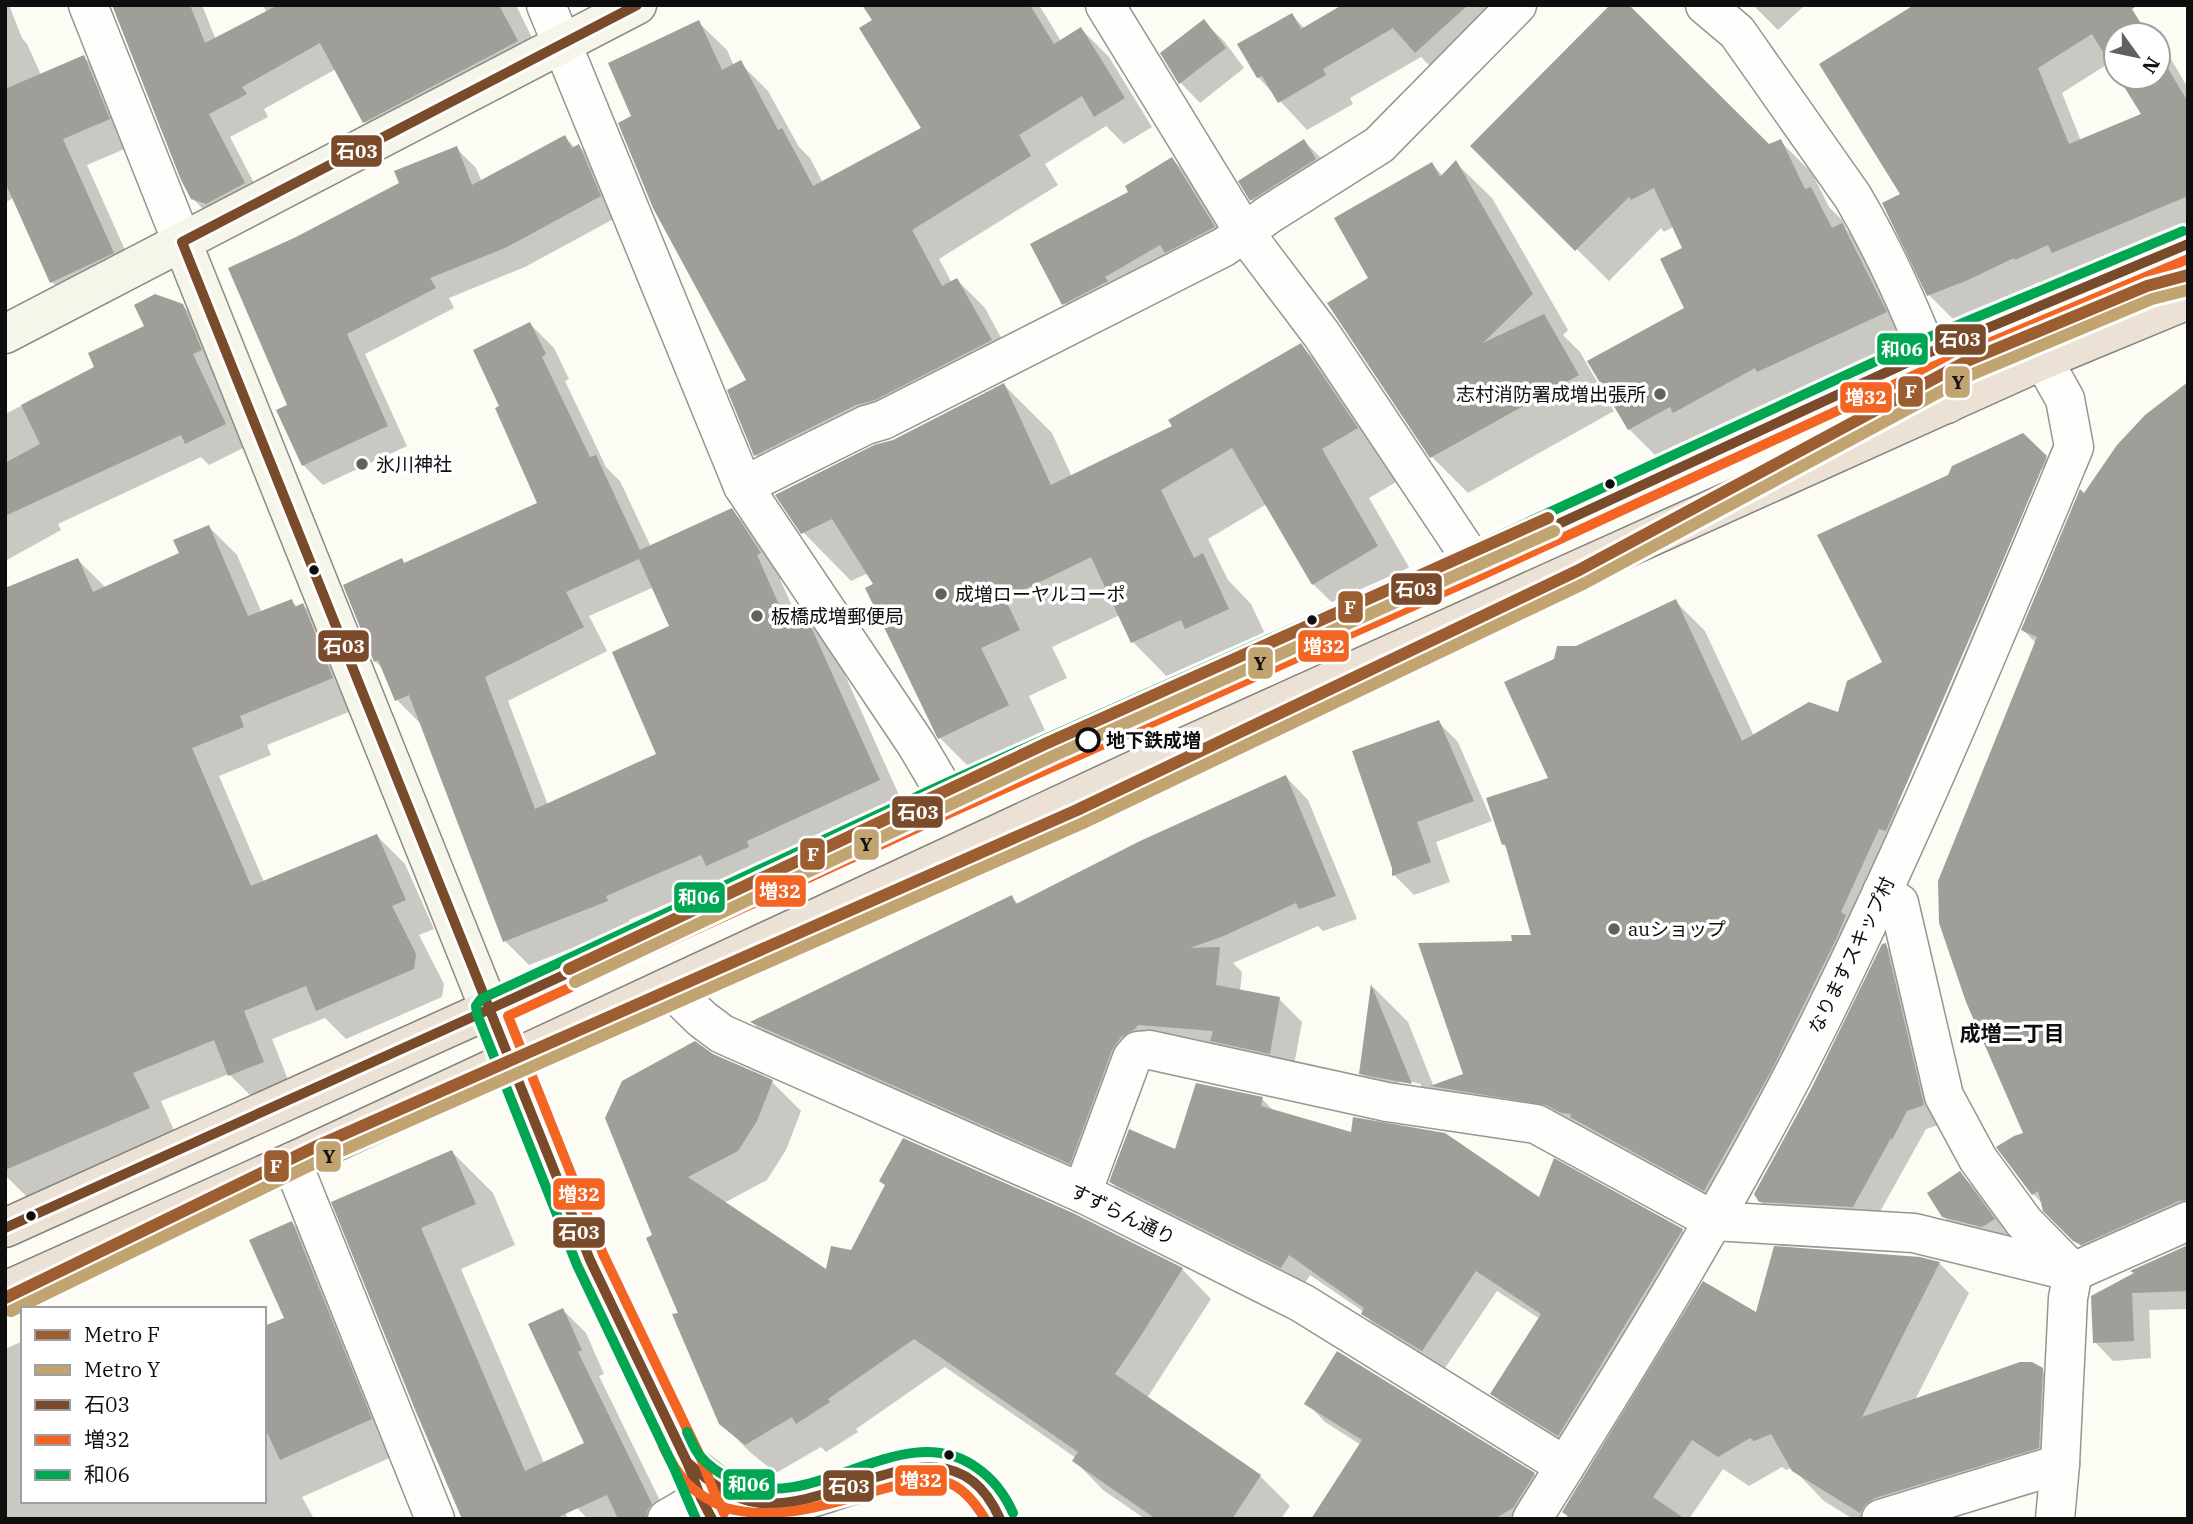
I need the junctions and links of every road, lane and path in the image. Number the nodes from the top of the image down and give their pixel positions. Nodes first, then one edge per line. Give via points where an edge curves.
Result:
1 (88, 5) edge
2 (546, 5) edge
3 (636, 5) edge
4 (1105, 5) edge
5 (1517, 5) edge
6 (1705, 5) edge
7 (561, 44) junction
8 (1244, 232) junction
9 (182, 242) junction
10 (2188, 244) edge
11 (2188, 300) edge
12 (5, 334) edge
13 (1928, 353) junction
14 (2043, 360) junction
15 (1947, 404) junction
16 (743, 486) junction
17 (1474, 563) junction
18 (948, 798) junction
19 (1882, 892) junction
20 (670, 987) junction
21 (490, 1009) junction
22 (510, 1060) junction
23 (292, 1162) junction
24 (1082, 1193) junction
25 (1714, 1221) junction
26 (2188, 1221) edge
27 (5, 1228) edge
28 (2073, 1272) junction
29 (5, 1291) edge
30 (2060, 1464) junction
31 (1565, 1466) junction
32 (710, 1502) edge
33 (790, 1510) edge
34 (435, 1519) edge
35 (667, 1519) edge
36 (1000, 1519) edge
37 (1532, 1519) edge
38 (1881, 1519) edge
39 (2055, 1519) edge

1 - 9 street
2 - 7 street
3 - 7 street
4 - 8 street
5 - 8 street via 1379,145
6 - 13 street via 1737,32 1853,197
7 - 9 street
7 - 16 street
8 - 16 street via 1224,247 895,414
8 - 17 street via 1322,335
9 - 12 street
9 - 21 street
10 - 13 highway
11 - 14 highway
13 - 15 street
13 - 17 highway
14 - 15 highway
14 - 19 street, なりますスキップ村 via 2065,399 2074,447 1944,758
15 - 20 highway via 1193,743
16 - 18 street
17 - 18 highway
18 - 21 highway
19 - 25 street, なりますスキップ村
19 - 28 street via 1899,902 1944,1096 1978,1159 2024,1222
20 - 22 highway
20 - 24 street, すずらん通り via 722,1034
21 - 22 street
21 - 27 highway
22 - 23 highway
22 - 32 street via 590,1260
23 - 29 highway
23 - 34 street
24 - 25 street via 1132,1058 1138,1051 1150,1050 1387,1102 1536,1124
24 - 31 street, すずらん通り via 1302,1303
25 - 28 street via 1914,1233
25 - 31 street, なりますスキップ村
26 - 28 street
28 - 30 street
30 - 38 street
30 - 39 street
31 - 37 street, なりますスキップ村
32 - 33 street via 746,1501
32 - 35 street
33 - 36 street via 907,1469 935,1466 966,1477

